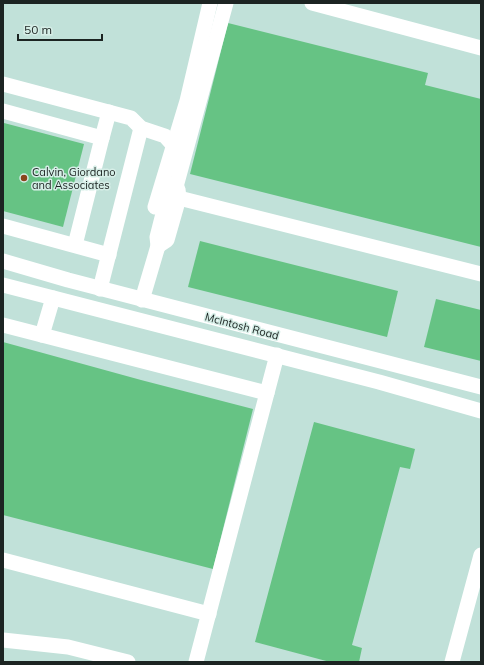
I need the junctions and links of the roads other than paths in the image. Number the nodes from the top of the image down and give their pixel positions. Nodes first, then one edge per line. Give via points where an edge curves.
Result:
1 (210, 3) edge
2 (226, 3) edge
3 (312, 3) edge
4 (481, 48) edge
5 (3, 84) edge
6 (3, 111) edge
7 (109, 112) junction
8 (141, 128) junction
9 (102, 138) junction
10 (173, 146) junction
11 (177, 183) junction
12 (180, 198) junction
13 (3, 226) edge
14 (74, 245) junction
15 (158, 246) junction
16 (109, 255) junction
17 (3, 260) edge
18 (153, 263) junction
19 (481, 274) edge
20 (3, 285) edge
21 (100, 289) junction
22 (53, 298) junction
23 (142, 300) junction
24 (3, 325) edge
25 (42, 335) junction
26 (277, 356) junction
27 (481, 387) edge
28 (267, 394) junction
29 (481, 411) edge
30 (481, 555) edge
31 (3, 560) edge
32 (475, 597) edge
33 (209, 614) junction
34 (3, 640) edge
35 (128, 662) edge
36 (196, 662) edge
37 (452, 662) edge

1 - 10 street via 187,101
2 - 11 street
3 - 4 street
5 - 7 street
6 - 9 street
7 - 8 street via 130,118
7 - 9 street
8 - 10 street via 165,136
8 - 16 street
9 - 14 street
10 - 18 street via 149,233
11 - 12 street
11 - 15 street via 168,194 157,237
12 - 15 street via 166,240
12 - 19 street
13 - 14 street
14 - 16 street
15 - 18 street
16 - 21 street
17 - 21 street, McIntosh Road
18 - 23 street
20 - 22 street, McIntosh Road
21 - 23 street, McIntosh Road
22 - 25 street
22 - 26 street, McIntosh Road
23 - 27 street, McIntosh Road
24 - 25 street
25 - 28 street
26 - 28 street
26 - 29 street, McIntosh Road
28 - 33 street
30 - 32 street
31 - 33 street
32 - 37 street
33 - 36 street
34 - 35 street via 68,647

